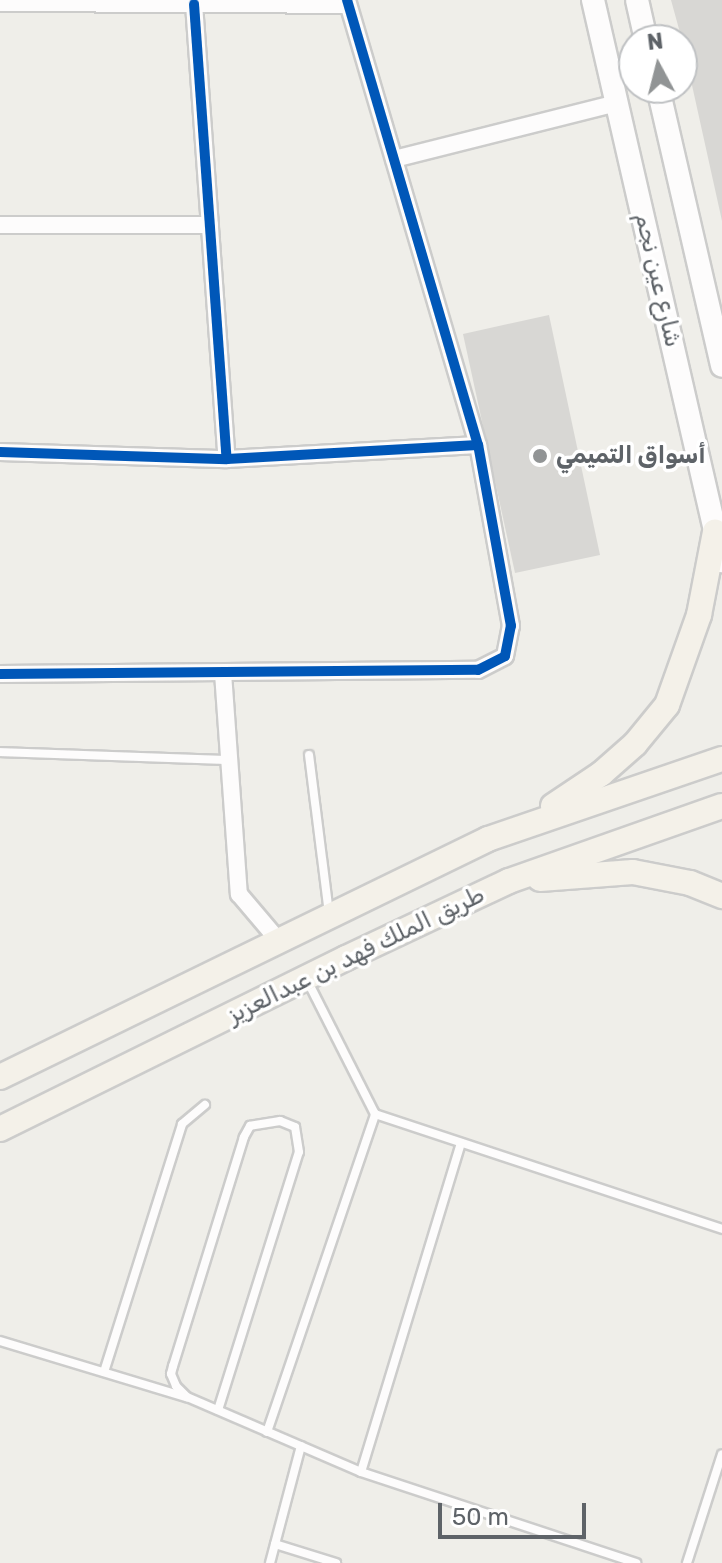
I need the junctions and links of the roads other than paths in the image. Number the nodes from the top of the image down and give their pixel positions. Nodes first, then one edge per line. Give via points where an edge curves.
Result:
1 (593, 0) edge
2 (637, 0) edge
3 (26, 2) edge
4 (348, 2) edge
5 (0, 3) edge
6 (194, 4) junction
7 (642, 24) edge
8 (617, 103) junction
9 (662, 104) edge
10 (394, 159) junction
11 (0, 225) edge
12 (210, 225) junction
13 (722, 366) edge
14 (478, 445) junction
15 (0, 452) edge
16 (227, 459) junction
17 (715, 532) junction
18 (722, 561) edge
19 (223, 673) junction
20 (0, 674) edge
21 (0, 752) edge
22 (309, 755) dead end
23 (722, 759) edge
24 (229, 760) junction
25 (722, 806) edge
26 (520, 827) junction
27 (509, 881) junction
28 (722, 896) edge
29 (329, 915) junction
30 (278, 940) junction
31 (305, 978) junction
32 (0, 1077) edge
33 (205, 1105) dead end
34 (375, 1114) junction
35 (0, 1129) edge
36 (461, 1143) junction
37 (722, 1229) edge
38 (0, 1341) edge
39 (104, 1372) junction
40 (187, 1397) junction
41 (218, 1410) junction
42 (267, 1432) junction
43 (301, 1446) junction
44 (722, 1454) edge
45 (361, 1472) junction
46 (275, 1544) junction
47 (303, 1558) edge
48 (270, 1563) edge
49 (336, 1563) edge
50 (636, 1563) edge
51 (687, 1563) edge

1 - 8 main road, شارع عين نجم
2 - 7 main road
3 - 5 street
3 - 6 street
4 - 6 street
4 - 10 street
6 - 12 street
8 - 10 street
8 - 17 main road, شارع عين نجم
9 - 13 main road, شارع عين نجم
10 - 14 street
11 - 12 street
12 - 16 street
14 - 16 street
14 - 19 street via 511,626 505,656 478,670 435,673
15 - 16 street
17 - 18 main road, شارع عين نجم
17 - 26 main road via 699,615 667,705 601,774
19 - 20 street
19 - 24 street
21 - 24 lane
22 - 29 lane
23 - 26 main road, طريق الملك فهد بن عبدالعزيز
24 - 30 street via 239,894
25 - 27 main road, طريق الملك فهد بن عبدالعزيز
26 - 29 main road, طريق الملك فهد بن عبدالعزيز
27 - 28 main road via 633,872 690,883
27 - 31 main road, طريق الملك فهد بن عبدالعزيز
29 - 30 main road, طريق الملك فهد بن عبدالعزيز
30 - 32 main road, طريق الملك فهد بن عبدالعزيز
31 - 34 lane
31 - 35 main road, طريق الملك فهد بن عبدالعزيز
33 - 39 lane via 182,1124
34 - 36 lane
34 - 42 lane
36 - 37 lane
36 - 45 lane
38 - 39 lane
39 - 40 lane
40 - 41 lane
40 - 41 lane via 171,1374 244,1137 250,1126 262,1121 291,1123 299,1152
41 - 42 lane
42 - 43 lane
43 - 45 lane
43 - 46 lane
44 - 51 lane
45 - 50 lane
46 - 47 lane
46 - 48 lane
47 - 49 lane

